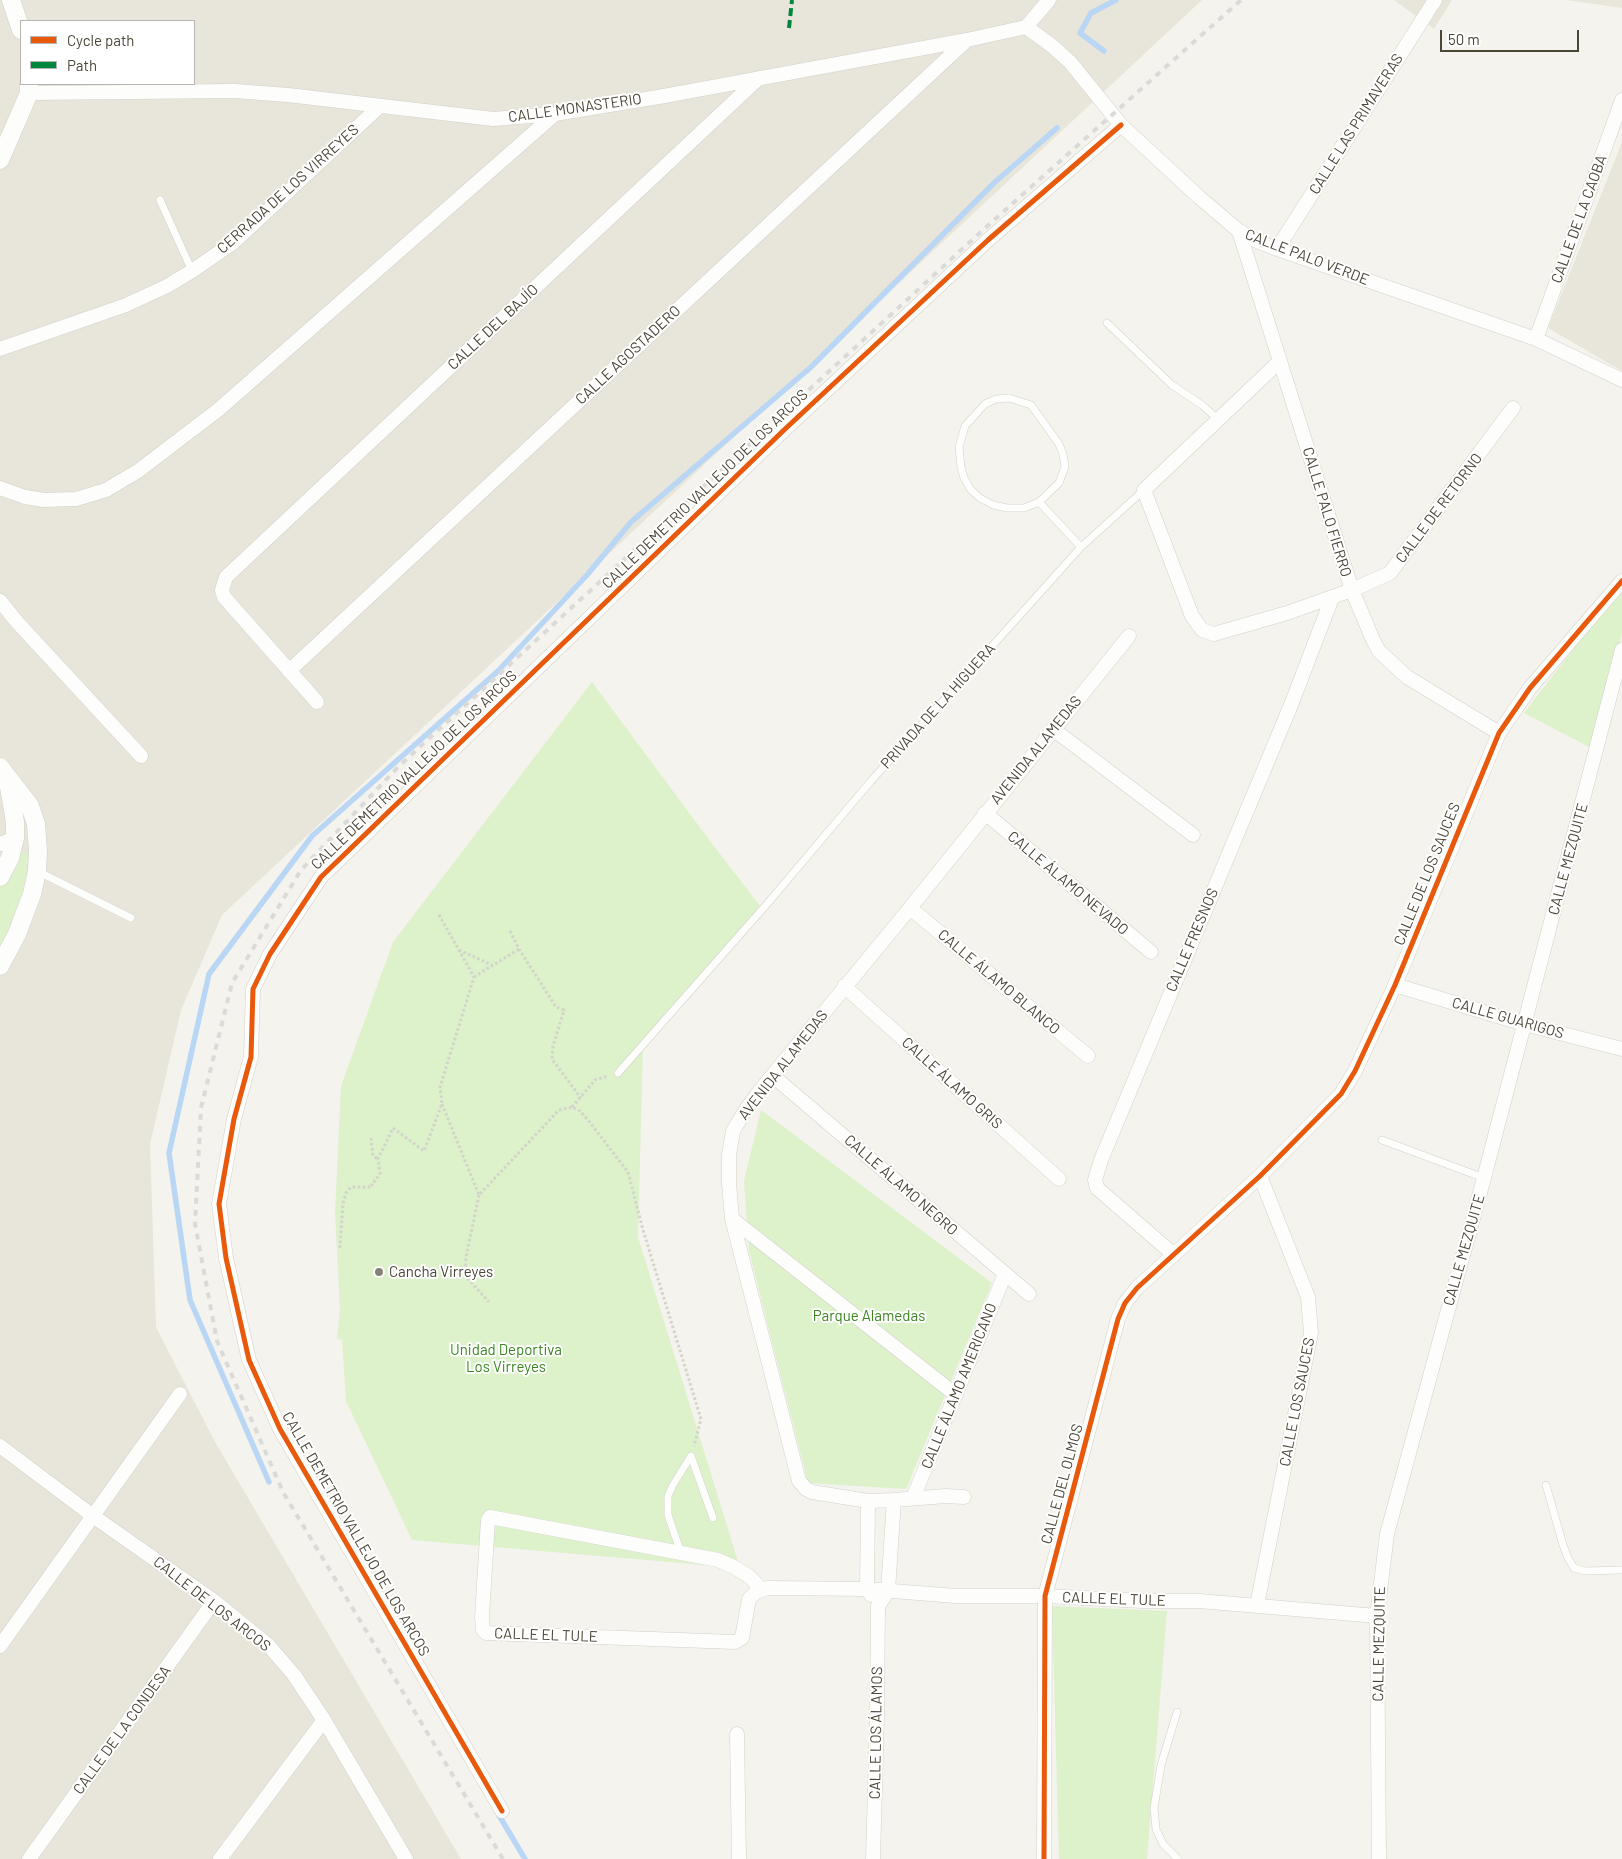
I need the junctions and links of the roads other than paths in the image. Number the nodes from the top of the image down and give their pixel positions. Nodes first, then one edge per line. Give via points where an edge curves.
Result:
1 (11, 0) edge
2 (1049, 0) edge
3 (1435, 0) edge
4 (20, 27) edge
5 (1026, 27) junction
6 (967, 40) junction
7 (759, 77) junction
8 (29, 88) edge
9 (1622, 100) edge
10 (380, 106) junction
11 (555, 114) junction
12 (1121, 125) junction
13 (0, 160) edge
14 (160, 200) dead end
15 (1239, 231) junction
16 (1277, 249) junction
17 (192, 271) junction
18 (1106, 323) dead end
19 (1536, 339) junction
20 (0, 349) edge
21 (1280, 361) junction
22 (1622, 380) edge
23 (1513, 408) dead end
24 (1219, 420) junction
25 (0, 488) edge
26 (1144, 490) junction
27 (1040, 502) junction
28 (1081, 547) junction
29 (1622, 581) edge
30 (1352, 590) junction
31 (1332, 598) junction
32 (0, 601) edge
33 (1129, 636) dead end
34 (1622, 650) edge
35 (289, 671) junction
36 (317, 702) dead end
37 (1053, 729) junction
38 (1499, 733) junction
39 (141, 756) dead end
40 (4, 772) edge
41 (985, 812) junction
42 (1193, 835) dead end
43 (7, 841) edge
44 (37, 871) junction
45 (0, 877) edge
46 (910, 908) junction
47 (131, 918) dead end
48 (1151, 952) dead end
49 (0, 966) edge
50 (1395, 985) junction
51 (844, 986) junction
52 (1524, 1024) junction
53 (1622, 1049) edge
54 (1088, 1056) dead end
55 (618, 1073) road end
56 (773, 1076) junction
57 (1382, 1140) dead end
58 (1260, 1176) junction
59 (1484, 1178) junction
60 (1059, 1179) dead end
61 (732, 1219) junction
62 (1174, 1255) junction
63 (1005, 1274) junction
64 (1029, 1294) dead end
65 (180, 1394) dead end
66 (956, 1394) junction
67 (0, 1446) edge
68 (1546, 1486) dead end
69 (964, 1496) dead end
70 (914, 1498) junction
71 (894, 1500) junction
72 (868, 1501) junction
73 (93, 1516) junction
74 (713, 1518) dead end
75 (681, 1553) junction
76 (1622, 1570) edge
77 (867, 1589) junction
78 (762, 1590) junction
79 (888, 1591) junction
80 (1045, 1596) junction
81 (214, 1601) junction
82 (1257, 1605) junction
83 (878, 1606) junction
84 (1377, 1616) junction
85 (0, 1646) edge
86 (1177, 1712) dead end
87 (324, 1720) junction
88 (737, 1734) dead end
89 (502, 1811) dead end
90 (29, 1859) edge
91 (220, 1859) edge
92 (406, 1859) edge
93 (739, 1859) edge
94 (873, 1859) edge
95 (1044, 1859) edge
96 (1178, 1859) edge
97 (1379, 1859) edge

1 - 4 street
2 - 5 street
3 - 16 street, CALLE LAS PRIMAVERAS
5 - 6 street, CALLE MONASTERIO
5 - 12 street, CALLE PALO VERDE via 1070,62
6 - 7 street, CALLE MONASTERIO
6 - 35 street, CALLE AGOSTADERO
7 - 11 street, CALLE MONASTERIO
7 - 35 street, CALLE DEL BAJÍO via 226,577 222,590 224,597
8 - 10 street, CALLE MONASTERIO via 235,91
8 - 13 street
9 - 19 street, CALLE DE LA CAOBA
10 - 11 street, CALLE MONASTERIO via 481,119
10 - 17 street, CERRADA DE LOS VIRREYES via 234,242
11 - 25 street via 218,410 138,471 106,490 76,499 44,500
12 - 15 street, CALLE PALO VERDE
12 - 89 street, CALLE DEMETRIO VALLEJO DE LOS ARCOS via 988,240 784,430 321,877 270,954 253,988 251,1057 234,1119 219,1204 226,1258 249,1360 280,1429
14 - 17 lane
15 - 16 street, CALLE PALO VERDE
15 - 21 street, CALLE PALO FIERRO
16 - 19 street, CALLE PALO VERDE
17 - 20 street, CERRADA DE LOS VIRREYES via 126,305
18 - 24 lane via 1172,385
19 - 22 street, CALLE PALO VERDE
21 - 24 street, PRIVADA DE LA HIGUERA
21 - 30 street, CALLE PALO FIERRO
23 - 30 street, CALLE DE RETORNO via 1390,574
24 - 26 street, PRIVADA DE LA HIGUERA
26 - 28 lane, PRIVADA DE LA HIGUERA
26 - 31 street, CALLE DE RETORNO via 1192,616 1202,630 1214,634
27 - 27 lane via 1062,476 1064,460 1059,444 1031,405 1009,398 985,404 961,435 959,447 964,478 971,490 993,505 1024,508
27 - 28 lane
28 - 55 lane, PRIVADA DE LA HIGUERA via 871,781
29 - 38 street, CALLE DE LOS SAUCES via 1530,688
30 - 31 street, CALLE DE RETORNO
30 - 38 street, CALLE PALO FIERRO via 1379,651 1407,677
31 - 62 street, CALLE FRESNOS via 1291,705 1100,1160 1095,1180 1097,1188
32 - 39 street
33 - 37 street, AVENIDA ALAMEDAS
34 - 52 street, CALLE MEZQUITE
35 - 36 street
37 - 41 street, AVENIDA ALAMEDAS
37 - 42 street
38 - 50 street, CALLE DE LOS SAUCES
40 - 43 street via 14,815
40 - 44 street via 30,806 36,824
41 - 46 street, AVENIDA ALAMEDAS
41 - 48 street, CALLE ÁLAMO NEVADO
43 - 45 street via 10,858
44 - 47 lane
44 - 49 street via 17,934
46 - 51 street, AVENIDA ALAMEDAS
46 - 54 street, CALLE ÁLAMO BLANCO
50 - 52 street, CALLE GUARIGOS
50 - 58 street, CALLE DE LOS SAUCES via 1341,1094
51 - 56 street, AVENIDA ALAMEDAS
51 - 60 street, CALLE ÁLAMO GRIS
52 - 53 street, CALLE GUARIGOS
52 - 59 street, CALLE MEZQUITE
56 - 61 street, AVENIDA ALAMEDAS via 733,1131 729,1155
56 - 63 street, CALLE ÁLAMO NEGRO
57 - 59 lane
58 - 62 street, CALLE DEL OLMOS
58 - 82 street, CALLE LOS SAUCES via 1308,1296 1311,1333
59 - 84 street, CALLE MEZQUITE via 1387,1534
61 - 66 street
61 - 72 street, AVENIDA ALAMEDAS via 799,1481 812,1492
62 - 80 street, CALLE DEL OLMOS via 1137,1288 1118,1319
63 - 64 street, CALLE ÁLAMO NEGRO
63 - 66 street, CALLE ÁLAMO AMERICANO
65 - 73 street
66 - 70 street, CALLE ÁLAMO AMERICANO
67 - 73 street, CALLE DE LOS ARCOS
68 - 76 lane via 1563,1545 1574,1568
69 - 70 street, AVENIDA ALAMEDAS
70 - 71 street, AVENIDA ALAMEDAS
71 - 72 street, AVENIDA ALAMEDAS
71 - 79 street
72 - 77 street
73 - 81 street, CALLE DE LOS ARCOS
73 - 85 street
74 - 75 lane via 691,1456 668,1496 668,1514
75 - 78 street, CALLE EL TULE via 718,1560 734,1567
75 - 78 street, CALLE EL TULE via 490,1517 483,1630 489,1633 735,1642 742,1638 749,1599
77 - 78 street, CALLE EL TULE
77 - 79 street, CALLE EL TULE
77 - 83 street
79 - 80 street, CALLE EL TULE via 956,1596
79 - 83 street
80 - 82 street, CALLE EL TULE
80 - 95 street, CALLE DEL OLMOS
81 - 87 street, CALLE DE LOS ARCOS via 269,1646 294,1674
81 - 90 street, CALLE DE LA CONDESA
82 - 84 street, CALLE EL TULE
83 - 94 street, CALLE LOS ÁLAMOS
84 - 97 street, CALLE MEZQUITE
86 - 96 lane via 1161,1765 1154,1808 1156,1829 1163,1844
87 - 91 street
87 - 92 street, CALLE DE LOS ARCOS
88 - 93 street

